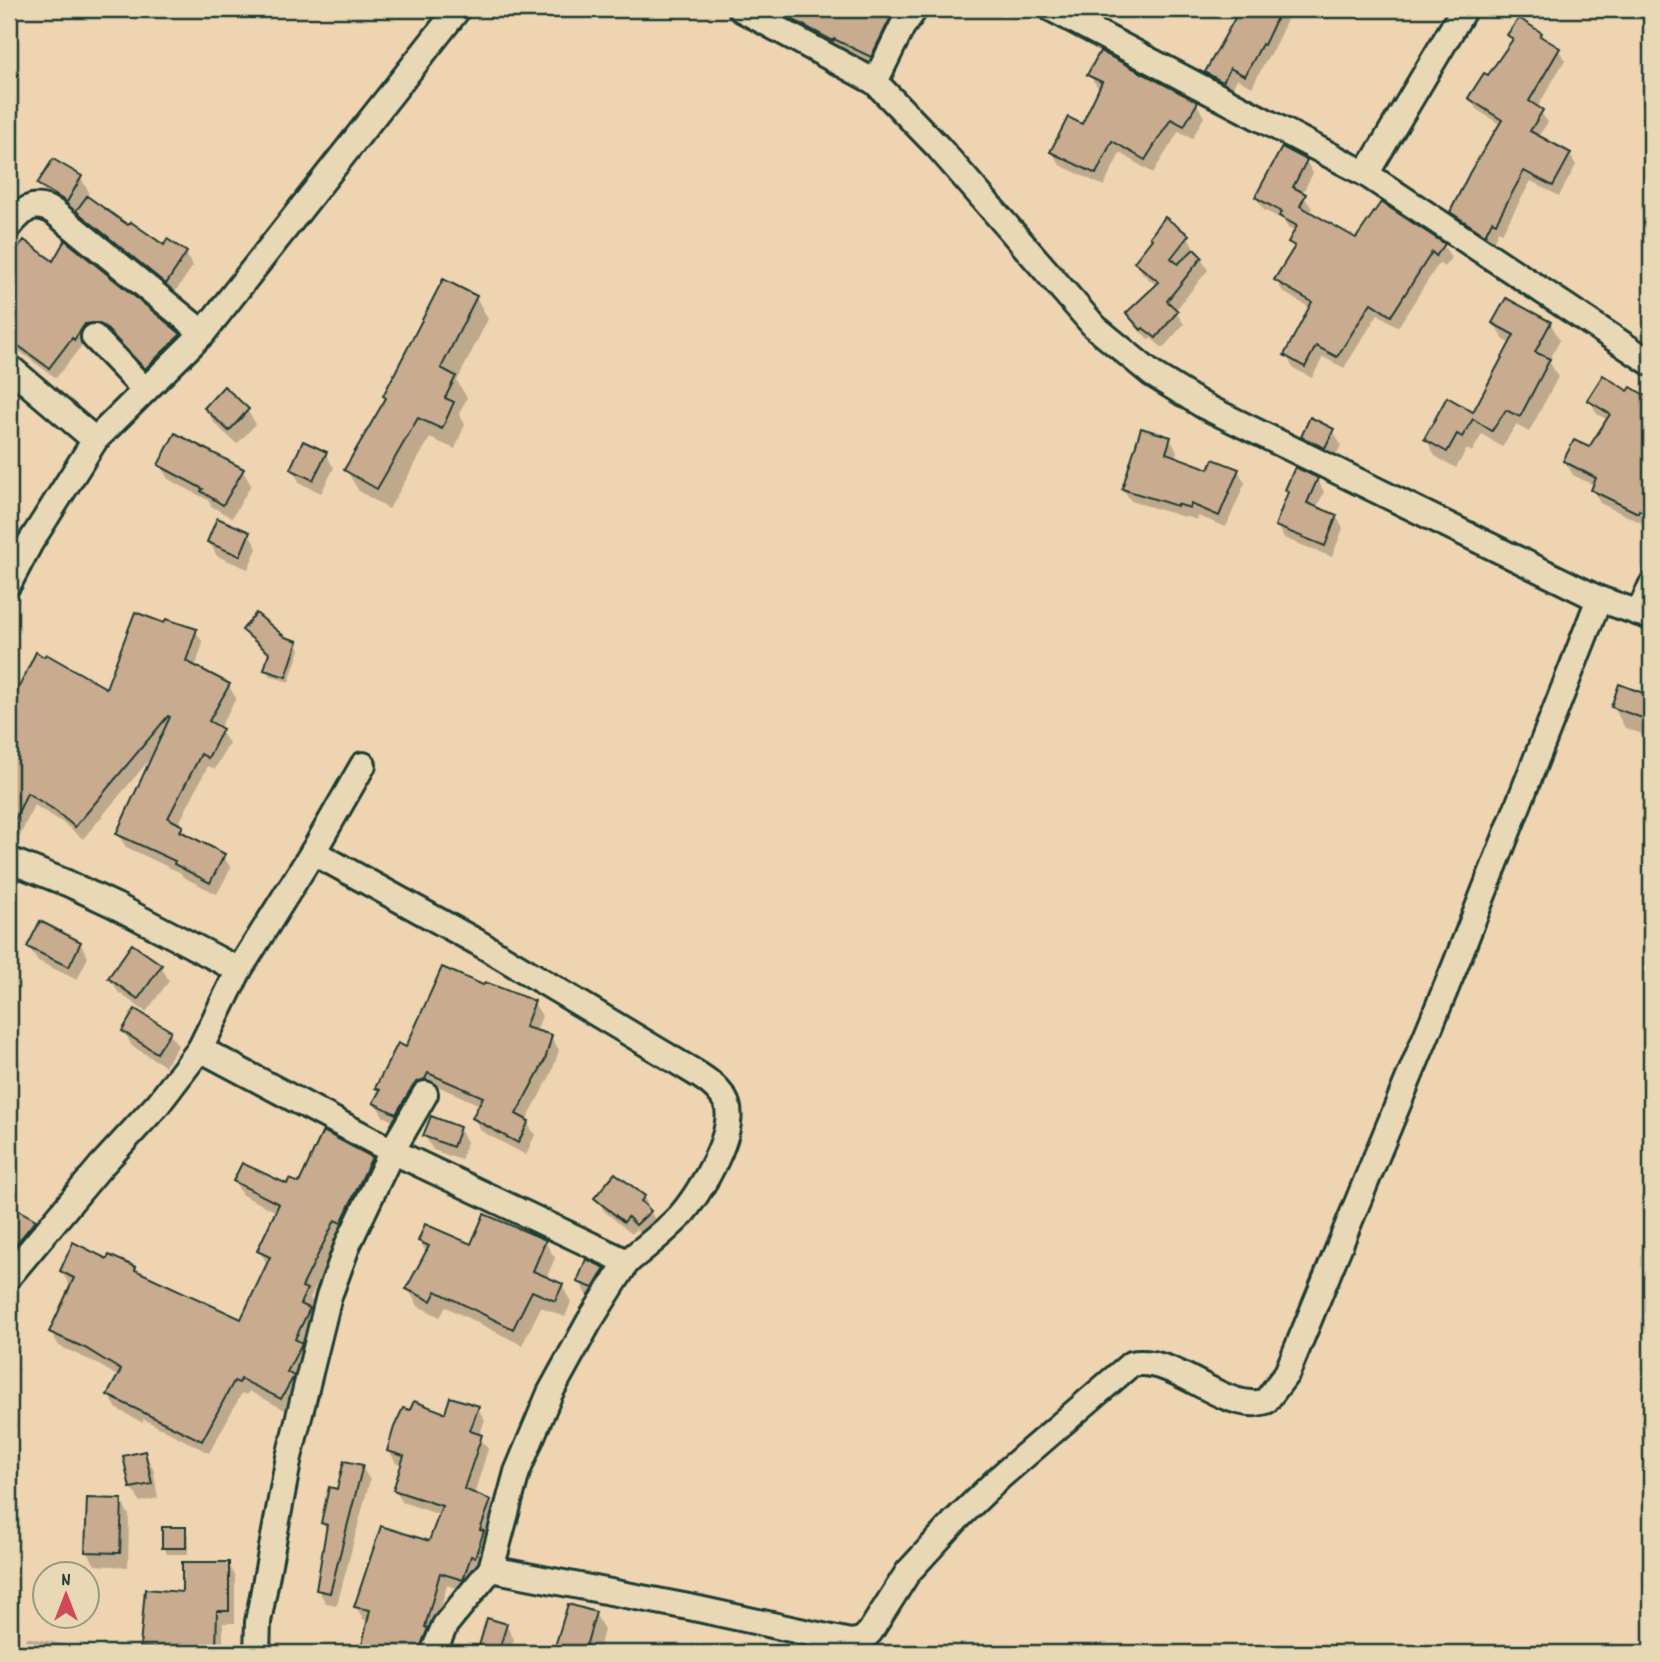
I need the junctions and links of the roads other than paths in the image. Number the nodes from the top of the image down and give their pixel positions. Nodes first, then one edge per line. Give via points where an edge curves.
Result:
1 (458, 9) edge
2 (741, 9) edge
3 (915, 9) edge
4 (1052, 9) edge
5 (1464, 9) edge
6 (875, 82) junction
7 (1366, 174) junction
8 (9, 226) edge
9 (203, 333) junction
10 (94, 337) dead end
11 (1651, 363) edge
12 (9, 367) edge
13 (145, 390) junction
14 (95, 440) junction
15 (9, 583) edge
16 (1651, 586) edge
17 (1599, 599) junction
18 (1645, 615) edge
19 (363, 765) dead end
20 (313, 852) junction
21 (9, 860) edge
22 (239, 970) junction
23 (200, 1049) junction
24 (425, 1094) dead end
25 (392, 1151) junction
26 (627, 1262) junction
27 (9, 1276) edge
28 (491, 1569) junction
29 (257, 1653) edge
30 (433, 1653) edge

1 - 9 street
2 - 6 street
3 - 6 street
4 - 7 street
5 - 7 street
6 - 17 street via 939,148 1095,327 1152,374 1205,406
7 - 11 street
8 - 9 street via 30,206 53,211
9 - 13 street
10 - 13 street
12 - 14 street
13 - 14 street
14 - 15 street
16 - 18 street
17 - 18 street
17 - 28 street via 1455,967 1287,1373 1266,1401 1250,1403 1167,1369 1143,1362 1132,1364 1000,1476 956,1520 908,1572 862,1640 850,1642
19 - 20 street
20 - 22 street
20 - 26 street via 477,942 684,1066 713,1085 726,1101 728,1129 701,1186 669,1227
21 - 22 street via 102,899
22 - 23 street
23 - 25 street
23 - 27 street
24 - 25 street
25 - 26 street
25 - 29 street via 329,1296 289,1457 258,1622
26 - 28 street via 550,1393 517,1472
28 - 30 street via 445,1625

